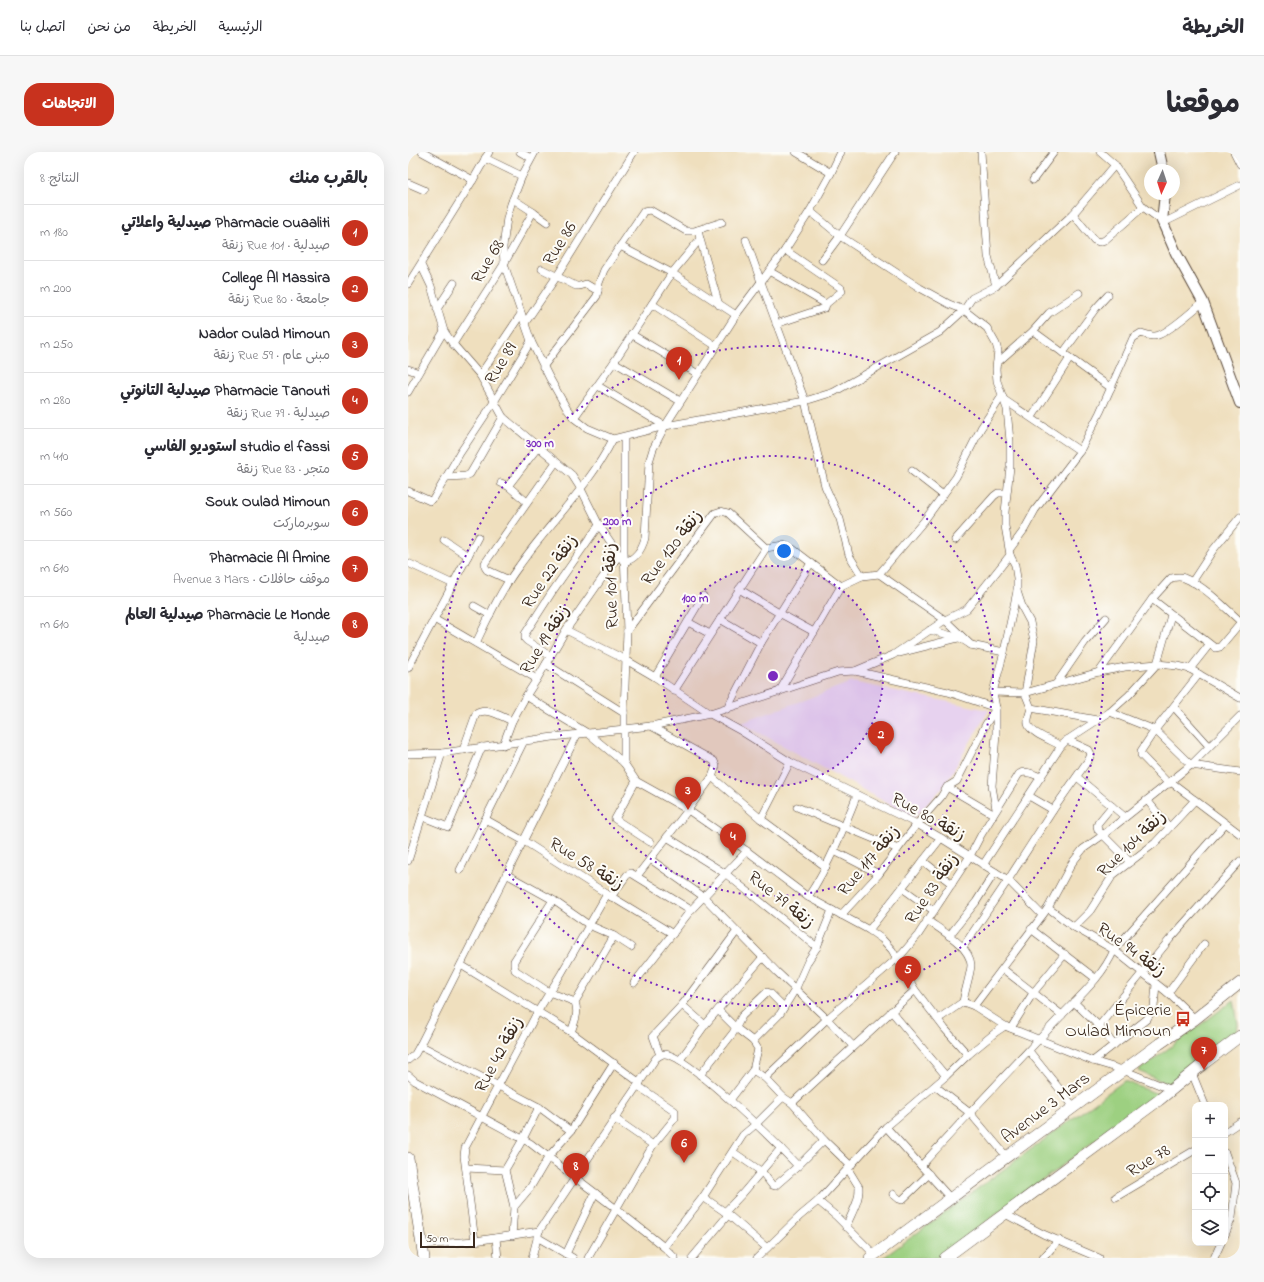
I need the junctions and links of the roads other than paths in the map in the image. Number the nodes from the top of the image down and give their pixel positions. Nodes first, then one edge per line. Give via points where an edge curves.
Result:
1 (520, 152) edge
2 (634, 152) edge
3 (796, 152) edge
4 (841, 152) edge
5 (895, 152) edge
6 (981, 152) edge
7 (1054, 152) edge
8 (1100, 152) edge
9 (1159, 152) edge
10 (1234, 152) edge
11 (426, 153) edge
12 (487, 155) edge
13 (533, 155) edge
14 (1161, 164) edge
15 (1240, 164) edge
16 (1115, 165) junction
17 (831, 173) junction
18 (522, 176) junction
19 (473, 180) junction
20 (1033, 180) dead end
21 (408, 183) edge
22 (1240, 185) edge
23 (424, 190) dead end
24 (513, 199) junction
25 (1164, 200) edge
26 (1143, 207) junction
27 (533, 212) junction
28 (810, 212) junction
29 (1073, 214) junction
30 (547, 222) dead end
31 (722, 222) dead end
32 (1162, 222) junction
33 (698, 230) junction
34 (840, 236) junction
35 (700, 239) junction
36 (746, 240) dead end
37 (620, 246) junction
38 (785, 250) junction
39 (822, 260) dead end
40 (504, 264) junction
41 (421, 265) junction
42 (542, 269) dead end
43 (769, 271) junction
44 (672, 273) junction
45 (557, 276) junction
46 (761, 282) junction
47 (454, 283) dead end
48 (408, 284) edge
49 (996, 286) junction
50 (598, 291) junction
51 (1079, 293) dead end
52 (1108, 295) dead end
53 (1203, 302) junction
54 (652, 304) junction
55 (826, 304) junction
56 (719, 305) junction
57 (437, 309) junction
58 (964, 310) junction
59 (521, 314) junction
60 (736, 315) junction
61 (525, 323) junction
62 (776, 324) junction
63 (444, 331) junction
64 (1033, 331) junction
65 (631, 334) junction
66 (531, 340) junction
67 (452, 344) junction
68 (716, 346) junction
69 (1063, 352) junction
70 (1070, 358) junction
71 (614, 362) junction
72 (997, 363) junction
73 (543, 367) junction
74 (408, 369) edge
75 (419, 373) junction
76 (698, 374) junction
77 (480, 375) junction
78 (598, 386) junction
79 (1111, 388) junction
80 (408, 392) edge
81 (1002, 398) junction
82 (680, 401) junction
83 (805, 401) junction
84 (494, 402) junction
85 (1240, 403) edge
86 (502, 417) junction
87 (1032, 417) junction
88 (574, 418) junction
89 (665, 426) junction
90 (624, 438) junction
91 (613, 440) junction
92 (538, 447) junction
93 (1080, 451) junction
94 (556, 462) junction
95 (912, 471) dead end
96 (446, 477) junction
97 (501, 483) dead end
98 (508, 486) junction
99 (581, 489) junction
100 (408, 491) edge
101 (1006, 493) junction
102 (943, 495) junction
103 (527, 502) junction
104 (1240, 517) edge
105 (599, 525) junction
106 (478, 537) dead end
107 (444, 540) dead end
108 (955, 540) dead end
109 (766, 548) junction
110 (1010, 552) junction
111 (620, 555) junction
112 (468, 556) junction
113 (624, 562) junction
114 (408, 563) edge
115 (811, 563) junction
116 (879, 574) junction
117 (862, 576) junction
118 (509, 580) junction
119 (1192, 582) junction
120 (453, 584) junction
121 (841, 586) junction
122 (739, 589) junction
123 (1017, 591) junction
124 (703, 596) dead end
125 (1152, 599) junction
126 (474, 606) dead end
127 (779, 613) junction
128 (490, 615) junction
129 (1171, 615) junction
130 (434, 618) junction
131 (1106, 618) dead end
132 (720, 619) junction
133 (945, 620) junction
134 (688, 622) junction
135 (1240, 622) edge
136 (566, 630) junction
137 (930, 630) junction
138 (627, 631) junction
139 (814, 632) junction
140 (710, 634) junction
141 (960, 638) junction
142 (476, 643) junction
143 (761, 643) junction
144 (971, 645) junction
145 (1209, 645) junction
146 (1004, 652) junction
147 (893, 655) junction
148 (550, 656) junction
149 (410, 658) edge
150 (626, 660) junction
151 (546, 664) junction
152 (1157, 664) junction
153 (408, 668) edge
154 (1190, 670) junction
155 (855, 671) junction
156 (1099, 672) junction
157 (1199, 674) junction
158 (655, 677) junction
159 (537, 679) junction
160 (1056, 684) junction
161 (674, 691) junction
162 (779, 692) junction
163 (994, 692) junction
164 (1025, 693) junction
165 (526, 696) junction
166 (1240, 698) edge
167 (1174, 707) junction
168 (996, 708) junction
169 (1031, 708) junction
170 (727, 709) junction
171 (1110, 712) junction
172 (624, 713) junction
173 (710, 714) junction
174 (1240, 716) edge
175 (1097, 720) junction
176 (512, 721) junction
177 (651, 726) junction
178 (624, 729) junction
179 (1155, 730) junction
180 (589, 734) junction
181 (577, 735) junction
182 (1067, 740) junction
183 (524, 742) junction
184 (503, 745) junction
185 (1061, 746) junction
186 (1210, 746) junction
187 (482, 748) junction
188 (463, 750) junction
189 (442, 753) junction
190 (408, 754) edge
191 (790, 762) junction
192 (624, 763) junction
193 (1191, 765) junction
194 (1240, 772) edge
195 (712, 777) junction
196 (1041, 777) junction
197 (1077, 777) junction
198 (636, 781) junction
199 (1170, 783) junction
200 (947, 788) junction
201 (857, 795) junction
202 (1029, 796) junction
203 (1147, 800) junction
204 (1195, 800) junction
205 (1112, 806) junction
206 (797, 807) dead end
207 (688, 810) junction
208 (1053, 810) junction
209 (995, 812) junction
210 (423, 817) junction
211 (1125, 817) junction
212 (485, 819) junction
213 (761, 819) junction
214 (917, 824) junction
215 (1225, 824) junction
216 (844, 826) junction
217 (1169, 828) junction
218 (1240, 834) edge
219 (1103, 835) junction
220 (667, 836) junction
221 (941, 838) junction
222 (524, 841) junction
223 (650, 842) dead end
224 (898, 849) junction
225 (746, 851) junction
226 (834, 851) junction
227 (970, 856) junction
228 (650, 859) junction
229 (408, 861) edge
230 (923, 861) junction
231 (1240, 861) edge
232 (1130, 862) junction
233 (983, 865) junction
234 (826, 867) junction
235 (460, 870) dead end
236 (995, 872) junction
237 (506, 874) junction
238 (726, 874) junction
239 (879, 874) junction
240 (637, 876) junction
241 (1008, 880) junction
242 (952, 884) junction
243 (902, 888) junction
244 (609, 896) junction
245 (704, 897) junction
246 (808, 897) junction
247 (553, 900) junction
248 (1048, 908) junction
249 (691, 910) junction
250 (832, 910) junction
251 (934, 910) junction
252 (841, 915) junction
253 (1042, 915) junction
254 (927, 920) junction
255 (589, 924) junction
256 (1074, 927) junction
257 (1031, 929) junction
258 (869, 930) junction
259 (737, 931) junction
260 (673, 934) junction
261 (614, 936) junction
262 (949, 936) junction
263 (1204, 944) dead end
264 (631, 947) dead end
265 (817, 947) junction
266 (963, 947) junction
267 (1114, 950) junction
268 (1065, 954) junction
269 (763, 957) junction
270 (897, 959) junction
271 (461, 965) junction
272 (1003, 969) junction
273 (1142, 972) junction
274 (1095, 978) junction
275 (634, 983) dead end
276 (1240, 983) edge
277 (1156, 984) junction
278 (796, 988) junction
279 (915, 990) junction
280 (549, 992) junction
281 (1033, 993) junction
282 (1168, 993) junction
283 (575, 1002) junction
284 (963, 1002) junction
285 (1075, 1002) junction
286 (682, 1005) junction
287 (974, 1006) junction
288 (784, 1007) junction
289 (718, 1010) junction
290 (538, 1011) junction
291 (891, 1011) junction
292 (1062, 1015) junction
293 (1196, 1018) junction
294 (827, 1019) junction
295 (938, 1019) junction
296 (705, 1025) junction
297 (1099, 1026) junction
298 (1008, 1027) junction
299 (736, 1028) junction
300 (571, 1032) junction
301 (1240, 1036) edge
302 (1039, 1040) junction
303 (753, 1041) junction
304 (420, 1045) junction
305 (1114, 1045) junction
306 (853, 1046) junction
307 (1029, 1052) junction
308 (968, 1054) junction
309 (660, 1055) junction
310 (408, 1060) edge
311 (680, 1060) junction
312 (1093, 1061) junction
313 (614, 1063) junction
314 (753, 1070) junction
315 (1123, 1070) junction
316 (1192, 1074) junction
317 (408, 1075) edge
318 (700, 1075) junction
319 (946, 1076) junction
320 (765, 1078) junction
321 (639, 1084) junction
322 (499, 1086) junction
323 (935, 1086) junction
324 (1172, 1090) junction
325 (783, 1096) junction
326 (730, 1100) junction
327 (1204, 1102) edge
328 (792, 1103) junction
329 (539, 1107) junction
330 (1074, 1107) junction
331 (970, 1113) junction
332 (482, 1116) junction
333 (614, 1118) junction
334 (1240, 1122) edge
335 (756, 1124) junction
336 (886, 1127) junction
337 (1228, 1130) edge
338 (571, 1131) junction
339 (523, 1139) junction
340 (824, 1140) junction
341 (653, 1145) junction
342 (781, 1148) junction
343 (733, 1152) junction
344 (1192, 1152) edge
345 (549, 1156) junction
346 (1007, 1157) junction
347 (408, 1158) edge
348 (1228, 1159) edge
349 (798, 1166) junction
350 (922, 1166) junction
351 (849, 1167) junction
352 (466, 1168) junction
353 (505, 1170) junction
354 (762, 1172) junction
355 (929, 1174) junction
356 (575, 1177) junction
357 (1238, 1181) edge
358 (595, 1193) junction
359 (893, 1194) dead end
360 (703, 1196) junction
361 (1116, 1197) dead end
362 (951, 1199) junction
363 (818, 1201) junction
364 (514, 1207) junction
365 (615, 1208) junction
366 (726, 1214) junction
367 (1005, 1214) junction
368 (846, 1226) junction
369 (1228, 1227) edge
370 (538, 1234) junction
371 (512, 1236) junction
372 (496, 1238) junction
373 (1059, 1240) junction
374 (475, 1241) junction
375 (421, 1245) junction
376 (1220, 1246) edge
377 (664, 1247) junction
378 (767, 1248) junction
379 (566, 1254) junction
380 (874, 1257) edge
381 (424, 1258) edge
382 (498, 1258) edge
383 (532, 1258) edge
384 (573, 1258) edge
385 (588, 1258) edge
386 (675, 1258) edge
387 (692, 1258) edge
388 (757, 1258) edge
389 (945, 1258) edge
390 (1043, 1258) edge
391 (1099, 1258) edge
392 (1214, 1258) edge

1 - 13 street
2 - 45 street, Rue 86
3 - 17 street
4 - 17 street
5 - 34 street
6 - 49 street via 988,256
7 - 20 street
8 - 16 street
9 - 14 street
10 - 15 street
11 - 19 street
12 - 18 street
12 - 19 street
13 - 18 street
16 - 26 street
16 - 29 street
17 - 28 street
18 - 24 street
19 - 41 street
21 - 23 street
22 - 32 street
24 - 27 street
24 - 40 street via 505,231
25 - 32 street
26 - 29 street via 1099,242 1094,240
26 - 32 street
27 - 30 street
27 - 40 street, Rue 68
28 - 34 street
28 - 38 street
29 - 49 street
31 - 33 street
32 - 53 street
33 - 35 street
33 - 37 street via 686,231 647,210 641,214
34 - 39 street
34 - 58 street via 920,288
35 - 44 street
35 - 56 street
36 - 46 street
37 - 44 street
37 - 50 street via 604,270
38 - 43 street
38 - 55 street via 842,290
40 - 59 street
40 - 67 street, Rue 68
41 - 48 street
41 - 57 street via 431,286
42 - 45 street
43 - 46 street
43 - 55 street
44 - 54 street
44 - 56 street
45 - 50 street via 576,286 586,284
45 - 61 street, Rue 86
46 - 60 street
46 - 62 street
47 - 57 street
49 - 58 street via 972,298
50 - 73 street via 597,296
51 - 64 street via 1049,313
52 - 69 street
53 - 79 street via 1157,336 1141,333 1133,338
53 - 85 street
54 - 65 street
54 - 68 street
55 - 62 street via 826,308
56 - 60 street
57 - 63 street
58 - 72 street via 991,335 998,351
58 - 83 street via 940,332 834,392
59 - 61 street
59 - 77 street
60 - 68 street
61 - 66 street
62 - 83 street
63 - 67 street
63 - 75 street
64 - 69 street
64 - 72 street
65 - 71 street
65 - 76 street
66 - 73 street
66 - 84 street, Rue 89
67 - 77 street
68 - 76 street
69 - 70 street
70 - 79 street
70 - 87 street
71 - 78 street
71 - 82 street
72 - 81 street via 997,381
73 - 88 street
74 - 75 street
75 - 80 street
76 - 82 street
77 - 84 street
78 - 88 street
78 - 89 street
79 - 93 street
81 - 87 street
81 - 101 street via 1008,415 1010,441
81 - 102 street via 980,428 956,477
82 - 89 street
83 - 89 street
83 - 117 street via 825,486 840,519 849,555
84 - 86 street
84 - 96 street, Rue 89
86 - 92 street
86 - 96 street via 470,474
87 - 93 street
88 - 91 street via 587,428
89 - 90 street
89 - 113 street via 649,462 643,545 636,555
90 - 91 street
90 - 113 street, Rue 101 زنقة
91 - 99 street
92 - 94 street
92 - 98 street
93 - 110 street via 1035,510
94 - 99 street via 572,475
94 - 103 street
95 - 102 street
96 - 100 street, Rue 89 via 436,496 430,501
97 - 98 street
98 - 103 street
99 - 105 street
99 - 118 street via 540,537
101 - 108 street via 994,496
101 - 110 street via 1005,526
102 - 116 street
103 - 118 street via 485,563 487,570
104 - 119 street via 1213,550
105 - 111 street
105 - 148 street, Rue 22 زنقة via 525,634 527,641
106 - 112 street
107 - 112 street
109 - 115 street via 788,546
109 - 122 street
109 - 138 street, Rue 120 زنقة via 728,513 714,513
110 - 123 street via 1015,565
110 - 133 street via 967,609
111 - 113 street
111 - 136 street, Rue 19 زنقة
112 - 120 street
113 - 138 street, Rue 101 زنقة
114 - 120 street
115 - 121 street
115 - 127 street
116 - 117 street
116 - 133 street
117 - 121 street
118 - 128 street
119 - 125 street via 1180,577 1171,578
119 - 135 street
120 - 130 street
121 - 139 street
122 - 127 street
122 - 132 street
123 - 146 street
123 - 164 street via 1030,622 1034,640
124 - 134 street
125 - 129 street
125 - 156 street
126 - 128 street
127 - 139 street
127 - 143 street
128 - 142 street
129 - 145 street
129 - 152 street
130 - 142 street
130 - 149 street
131 - 160 street via 1085,642
132 - 140 street
132 - 143 street
133 - 137 street
133 - 144 street
134 - 140 street
134 - 158 street
135 - 145 street via 1219,648
136 - 148 street, Rue 19 زنقة
136 - 150 street, Rue 80 زنقة
137 - 141 street
137 - 147 street
138 - 150 street, Rue 101 زنقة
139 - 162 street
140 - 161 street
141 - 144 street
141 - 147 street
142 - 159 street
143 - 170 street
144 - 146 street
145 - 154 street
146 - 163 street
147 - 155 street
148 - 151 street, Rue 19 زنقة
149 - 153 street
150 - 158 street, Rue 80 زنقة
150 - 172 street, Rue 101 زنقة
151 - 159 street, Rue 19 زنقة
151 - 172 street
152 - 154 street
152 - 156 street
152 - 171 street
154 - 157 street
155 - 162 street via 838,672
155 - 168 street via 948,692
156 - 160 street
157 - 166 street
157 - 167 street
158 - 161 street, Rue 80 زنقة
159 - 165 street, Rue 19 زنقة
160 - 164 street
161 - 173 street, Rue 80 زنقة
162 - 170 street
163 - 164 street
163 - 168 street
164 - 169 street
165 - 176 street, Rue 19 زنقة
165 - 180 street
167 - 179 street
167 - 186 street
168 - 200 street, Rue 117 زنقة via 957,781
168 - 209 street via 992,786
169 - 175 street
169 - 185 street via 1028,721 1030,728
170 - 173 street
171 - 175 street
171 - 179 street
172 - 178 street, Rue 101 زنقة
173 - 177 street
173 - 191 street, Rue 80 زنقة
174 - 186 street
175 - 182 street
176 - 184 street, Rue 19 زنقة
176 - 188 street via 486,711 478,712
177 - 178 street
177 - 195 street via 714,761 716,766
178 - 180 street
178 - 192 street, Rue 101 زنقة
179 - 193 street
179 - 199 street via 1141,755
180 - 181 street
180 - 192 street
181 - 183 street
181 - 222 street
182 - 185 street
182 - 197 street via 1090,752 1089,759
183 - 184 street
183 - 212 street
184 - 187 street
185 - 196 street
186 - 193 street
187 - 188 street
187 - 210 street via 448,827
188 - 189 street
189 - 190 street
189 - 210 street
191 - 201 street, Rue 80 زنقة
191 - 213 street
192 - 198 street
193 - 194 street
193 - 199 street
195 - 207 street
195 - 213 street
196 - 202 street
196 - 209 street, Rue 83 زنقة via 1026,771 1020,772
197 - 205 street
197 - 208 street
198 - 207 street
198 - 223 street via 615,819
199 - 203 street
199 - 204 street
200 - 209 street
200 - 214 street, Rue 117 زنقة
201 - 214 street, Rue 80 زنقة
201 - 216 street
202 - 208 street
202 - 233 street
203 - 211 street
203 - 217 street
204 - 215 street
204 - 217 street, Rue 104 زنقة
205 - 211 street
205 - 219 street via 1097,826
206 - 216 street
207 - 220 street
207 - 225 street
208 - 241 street
209 - 227 street, Rue 83 زنقة
210 - 229 street
211 - 219 street
212 - 222 street, Rue 58 زنقة
212 - 235 street
213 - 234 street
214 - 221 street, Rue 80 زنقة
214 - 224 street, Rue 117 زنقة
215 - 218 street
215 - 267 street
216 - 224 street
216 - 226 street
217 - 232 street, Rue 104 زنقة via 1155,843
219 - 232 street
219 - 248 street via 1083,848
220 - 228 street
220 - 238 street, Rue 79 زنقة
221 - 227 street, Rue 80 زنقة
221 - 230 street
222 - 237 street
222 - 244 street, Rue 58 زنقة
224 - 239 street, Rue 117 زنقة
225 - 238 street
225 - 246 street
226 - 234 street
226 - 239 street
227 - 233 street, Rue 80 زنقة
227 - 242 street, Rue 83 زنقة
228 - 240 street
228 - 245 street
230 - 242 street
230 - 243 street
231 - 273 street
232 - 256 street, Rue 104 زنقة via 1113,875 1090,911
233 - 236 street, Rue 80 زنقة
234 - 246 street
236 - 241 street, Rue 80 زنقة
236 - 262 street via 976,902
237 - 247 street
237 - 271 street
238 - 245 street
238 - 265 street, Rue 79 زنقة
239 - 252 street, Rue 117 زنقة
240 - 244 street, Rue 42 زنقة via 629,873
240 - 249 street
241 - 253 street, Rue 80 زنقة
241 - 266 street
242 - 251 street, Rue 83 زنقة
243 - 251 street
243 - 258 street
244 - 255 street, Rue 42 زنقة
244 - 260 street, Rue 58 زنقة
245 - 249 street
245 - 259 street
246 - 250 street
247 - 255 street
247 - 280 street via 514,963 516,970
248 - 253 street
248 - 256 street, Rue 94 زنقة
249 - 260 street
250 - 252 street
250 - 265 street
251 - 254 street, Rue 83 زنقة
252 - 258 street
253 - 257 street
254 - 262 street
254 - 270 street, Rue 83 زنقة via 918,935
255 - 261 street
255 - 280 street, Rue 42 زنقة
256 - 267 street, Rue 94 زنقة
257 - 268 street
257 - 272 street
258 - 270 street via 888,944
259 - 269 street
259 - 286 street
260 - 275 street
261 - 264 street
261 - 283 street
262 - 266 street
263 - 282 street
265 - 278 street
266 - 284 street via 971,965
267 - 273 street, Rue 94 زنقة
267 - 274 street
268 - 274 street
268 - 281 street
269 - 278 street
269 - 289 street
270 - 279 street
270 - 294 street, Rue 83 زنقة
271 - 290 street
271 - 304 street
272 - 281 street
272 - 287 street
273 - 277 street, Rue 94 زنقة
273 - 297 street
274 - 285 street
276 - 293 main road, Avenue 3 Mars
277 - 282 street, Rue 94 زنقة
277 - 305 street via 1154,1007 1147,1019
278 - 288 street
278 - 294 street
279 - 291 street
279 - 295 street
280 - 283 street
280 - 290 street, Rue 42 زنقة
281 - 292 street
281 - 298 street
282 - 293 street, Rue 94 زنقة
283 - 300 street via 577,1014
284 - 287 street
284 - 295 street
285 - 292 street
285 - 297 street
286 - 296 street
286 - 309 street via 653,1036
287 - 298 street
288 - 299 street via 767,992 742,1016
288 - 303 street
289 - 296 street
289 - 299 street
290 - 300 street
290 - 322 street, Rue 42 زنقة
291 - 306 street
291 - 319 street
292 - 302 street
293 - 315 main road, Avenue 3 Mars
294 - 306 street
294 - 320 street, Rue 83 زنقة
295 - 308 street
296 - 311 street
297 - 305 street
298 - 302 street
298 - 308 street via 996,1032
299 - 303 street
299 - 318 street
300 - 313 street
301 - 316 main road
302 - 307 street
302 - 312 street
303 - 314 street via 758,1049
304 - 310 street
304 - 322 street
305 - 312 street
306 - 328 street
307 - 330 street
307 - 331 street
308 - 319 street
309 - 311 street
309 - 321 street
311 - 318 street
312 - 315 street
313 - 321 street
313 - 338 street
314 - 320 street
314 - 326 street
315 - 324 street
315 - 330 main road, Avenue 3 Mars
316 - 324 main road
316 - 327 street
317 - 332 street
318 - 326 street
319 - 323 street
320 - 325 street
321 - 333 street
321 - 341 street via 675,1113 674,1121
322 - 329 street
322 - 332 street, Rue 42 زنقة
323 - 331 street
323 - 336 street
324 - 367 main road
325 - 328 street
325 - 335 street
326 - 335 street
328 - 340 street
329 - 338 street
329 - 339 street
330 - 346 main road, Avenue 3 Mars
331 - 346 street
331 - 350 street
332 - 339 street
332 - 352 street, Rue 42 زنقة via 465,1148
333 - 341 street
333 - 356 street
334 - 337 street
335 - 342 street
335 - 343 street via 743,1135
336 - 350 street
336 - 351 street
338 - 345 street
339 - 345 street
339 - 353 street
340 - 349 street
340 - 351 street
341 - 365 street
342 - 349 street
342 - 354 street
343 - 354 street
343 - 360 street
344 - 361 street, Rue 78
345 - 356 street
345 - 364 street via 530,1188
346 - 362 main road, Avenue 3 Mars
347 - 375 main road
348 - 357 street
349 - 354 street via 775,1186
350 - 355 street
351 - 363 street
351 - 368 street via 859,1191
352 - 353 street
352 - 374 street, Rue 42 زنقة
353 - 364 street
354 - 366 street
355 - 359 street via 902,1200
355 - 362 street
356 - 358 street
356 - 370 street
357 - 369 street
358 - 365 street
358 - 379 street
360 - 366 street
360 - 377 street
362 - 380 main road, Avenue 3 Mars
363 - 368 street
363 - 378 street
364 - 371 street
365 - 377 street
365 - 385 street
366 - 378 street
366 - 387 street
367 - 373 street
367 - 389 main road
368 - 380 street
370 - 371 street
370 - 379 street
370 - 383 street
371 - 372 street
372 - 374 street
372 - 382 street
373 - 390 street
373 - 391 street
374 - 375 street
375 - 381 main road
376 - 392 street
377 - 386 street
378 - 388 street
379 - 384 street

